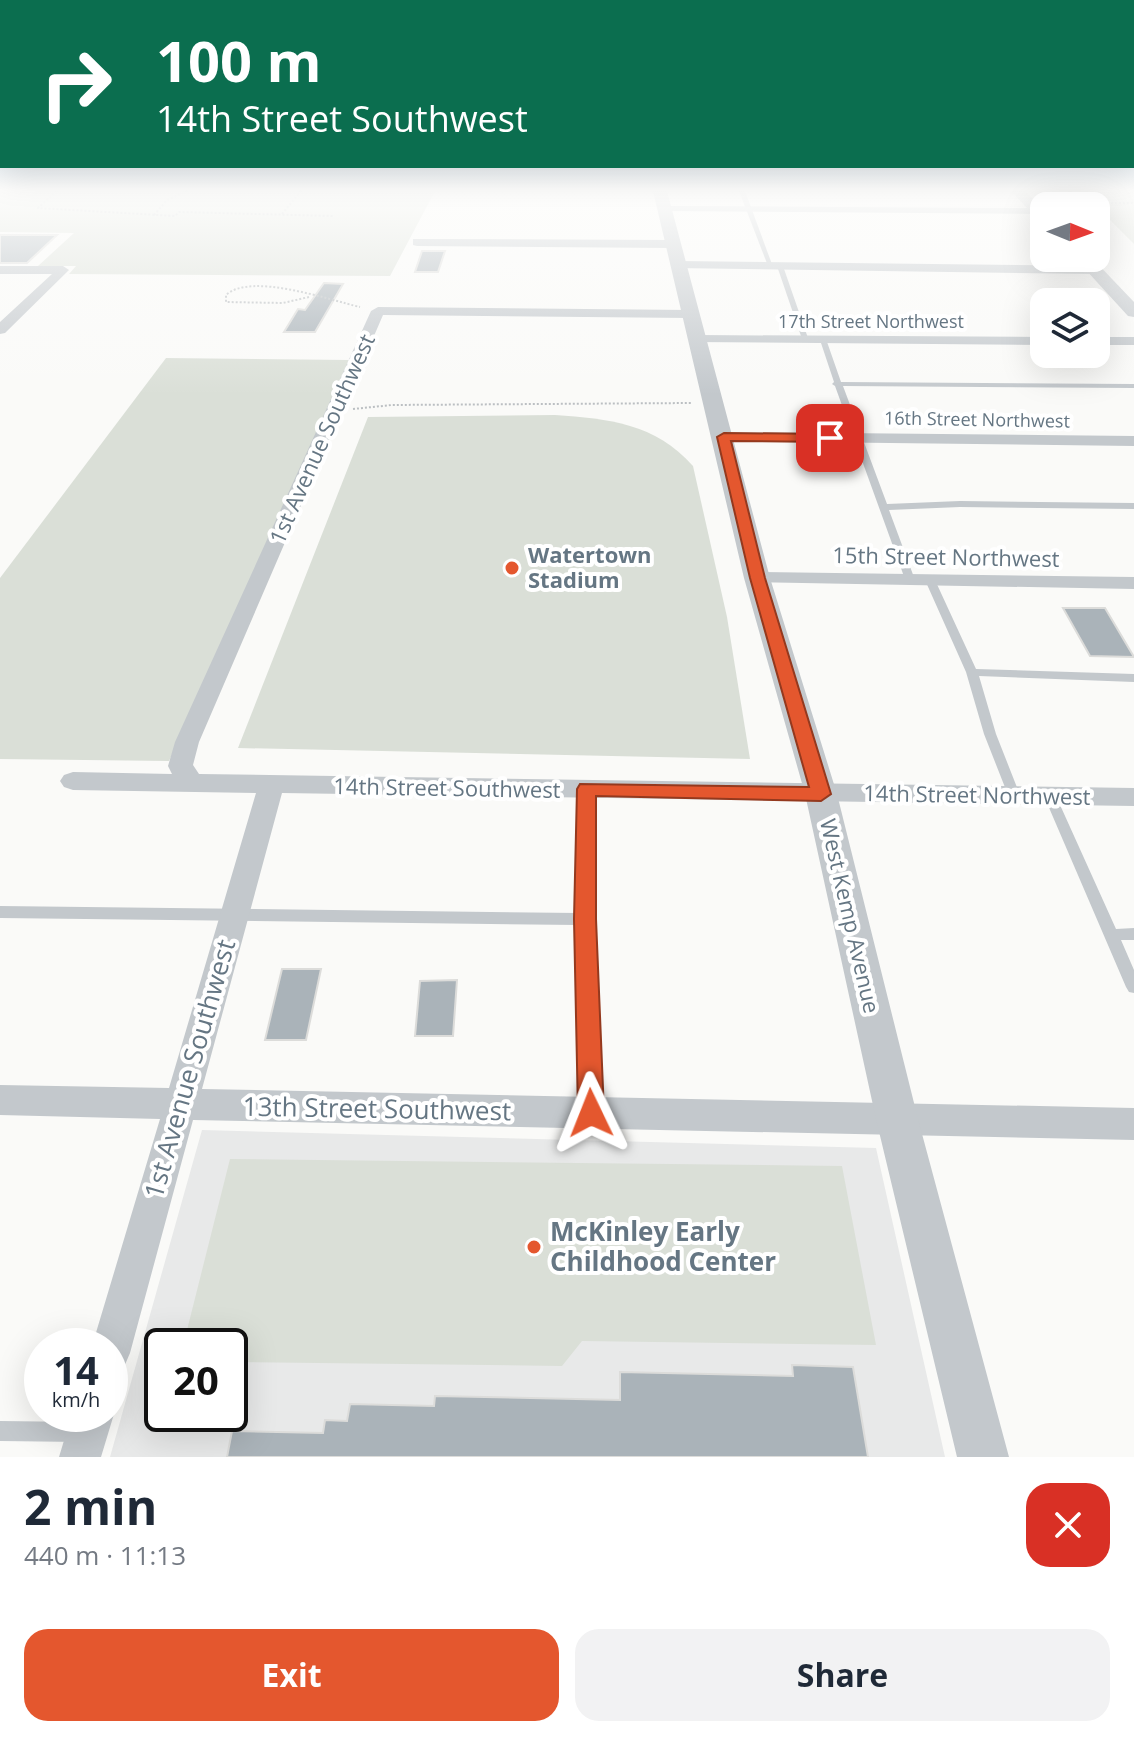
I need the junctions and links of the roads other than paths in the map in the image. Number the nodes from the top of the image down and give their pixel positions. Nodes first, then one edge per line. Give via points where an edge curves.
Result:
1 (676, 259) edge
2 (712, 259) edge
3 (773, 259) edge
4 (1030, 264) edge
5 (776, 266) junction
6 (0, 270) edge
7 (1096, 272) edge
8 (378, 311) joint
9 (1134, 312) edge
10 (694, 326) junction
11 (0, 330) edge
12 (806, 339) junction
13 (822, 339) junction
14 (1030, 341) edge
15 (1110, 341) edge
16 (1134, 341) edge
17 (836, 384) junction
18 (1134, 386) edge
19 (724, 437) junction
20 (857, 438) junction
21 (1134, 441) edge
22 (1134, 506) edge
23 (885, 507) junction
24 (757, 578) junction
25 (920, 580) junction
26 (1134, 583) edge
27 (972, 672) junction
28 (1134, 678) edge
29 (73, 781) dead end
30 (193, 785) junction
31 (271, 786) junction
32 (587, 789) junction
33 (821, 794) junction
34 (1014, 795) junction
35 (1050, 796) junction
36 (1134, 797) edge
37 (0, 912) edge
38 (234, 916) junction
39 (585, 919) junction
40 (1134, 934) edge
41 (1111, 935) junction
42 (1134, 987) edge
43 (0, 1100) edge
44 (180, 1105) junction
45 (591, 1113) junction
46 (897, 1119) junction
47 (1134, 1124) edge
48 (117, 1328) edge
49 (0, 1431) edge
50 (87, 1434) edge
51 (983, 1457) edge

1 - 10 street, West Kemp Avenue
2 - 5 street
3 - 5 lane
4 - 5 street
5 - 12 lane
6 - 11 street via 63,270
7 - 9 street
8 - 10 street, 17th Street Northwest
8 - 30 street, 1st Avenue Southwest via 187,742 180,766
10 - 12 street, 17th Street Northwest
10 - 19 street, West Kemp Avenue
12 - 13 street, 17th Street Northwest
13 - 14 street, 17th Street Northwest
13 - 17 lane
15 - 16 street
17 - 18 lane
17 - 20 lane
19 - 20 street, 16th Street Northwest
19 - 24 street, West Kemp Avenue
20 - 21 street, 16th Street Northwest
20 - 23 lane
22 - 23 lane
23 - 25 lane
24 - 25 street, 15th Street Northwest
24 - 33 street, West Kemp Avenue
25 - 26 street, 15th Street Northwest
25 - 27 lane
27 - 28 lane
27 - 34 lane
29 - 30 street, 14th Street Southwest
30 - 31 street, 14th Street Southwest
31 - 32 street, 14th Street Southwest
31 - 38 street, 1st Avenue Southwest
32 - 33 street, 14th Street Southwest
32 - 39 lane
33 - 34 street, 14th Street Northwest
33 - 46 street, West Kemp Avenue
34 - 35 street, 14th Street Northwest
35 - 36 street, 14th Street Northwest
35 - 41 lane
37 - 38 lane
38 - 39 lane
38 - 44 street, 1st Avenue Southwest
39 - 45 lane
40 - 41 lane
41 - 42 lane
43 - 44 street, 13th Street Southwest
44 - 45 street, 13th Street Southwest
44 - 48 street, 1st Avenue Southwest
45 - 46 street, 13th Street Southwest
46 - 47 street, 13th Street Southwest
46 - 51 street, West Kemp Avenue
49 - 50 lane

